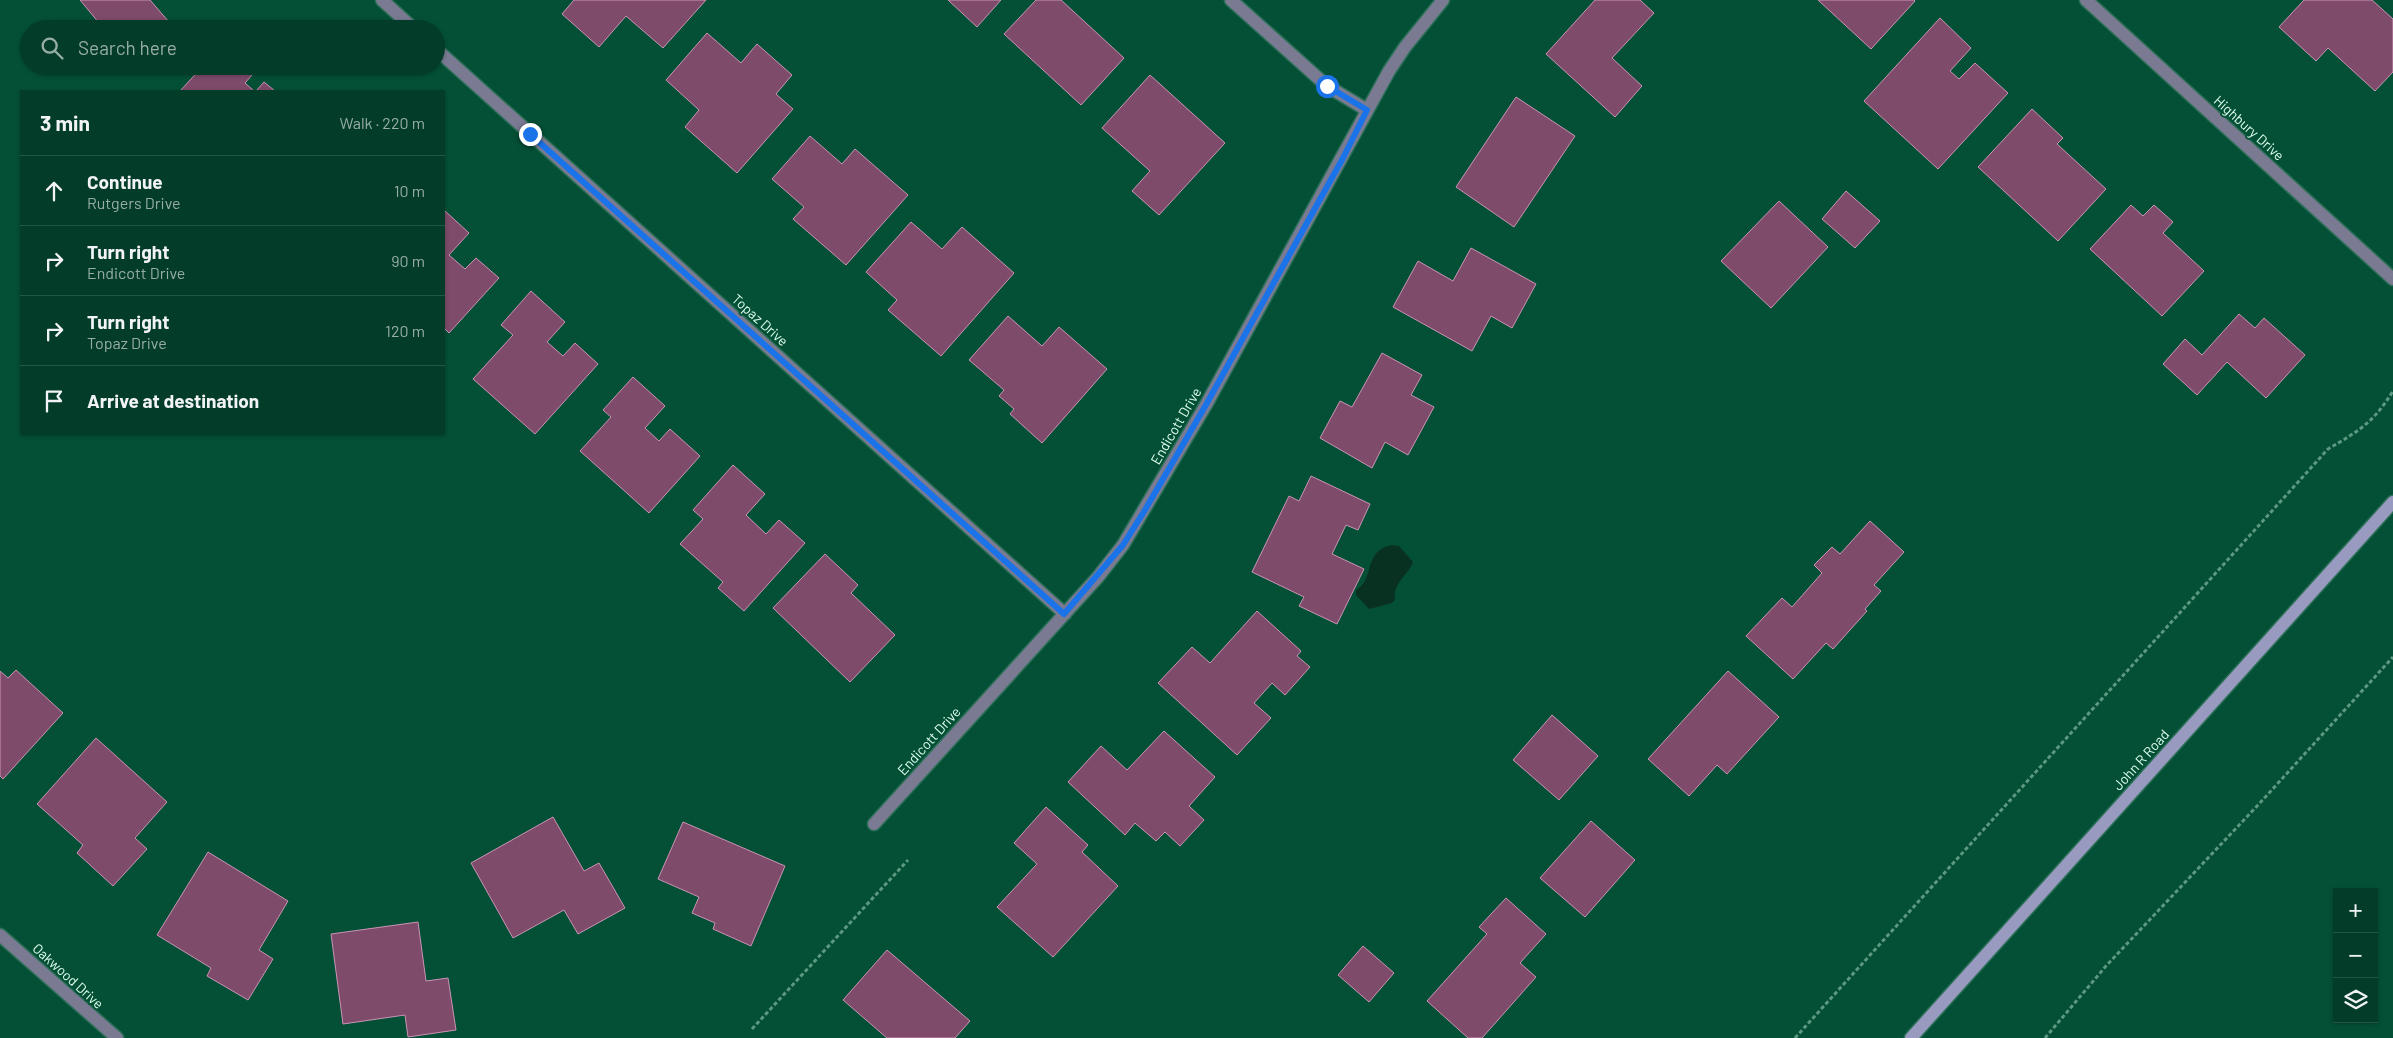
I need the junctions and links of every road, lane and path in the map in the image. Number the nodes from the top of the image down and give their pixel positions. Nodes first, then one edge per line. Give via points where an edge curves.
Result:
1 (382, 0) edge
2 (1231, 0) edge
3 (1443, 0) edge
4 (2086, 0) edge
5 (404, 20) edge
6 (445, 57) edge
7 (1367, 110) junction
8 (2393, 279) edge
9 (2393, 391) edge
10 (2393, 502) edge
11 (1064, 614) junction
12 (2393, 657) edge
13 (874, 824) dead end
14 (908, 860) dead end
15 (0, 935) edge
16 (752, 1029) dead end
17 (117, 1038) edge
18 (1795, 1038) edge
19 (1911, 1038) edge
20 (2045, 1038) edge

1 - 5 street
2 - 7 street via 1327,86
3 - 7 street, Endicott Drive via 1405,47
4 - 8 street, Highbury Drive
6 - 11 street, Topaz Drive
7 - 11 street, Endicott Drive via 1145,510 1123,545
9 - 18 path via 2380,412 2360,430 2328,449
10 - 19 main road, John R Road
11 - 13 street, Endicott Drive
12 - 20 path via 2106,966
14 - 16 path
15 - 17 street, Oakwood Drive

